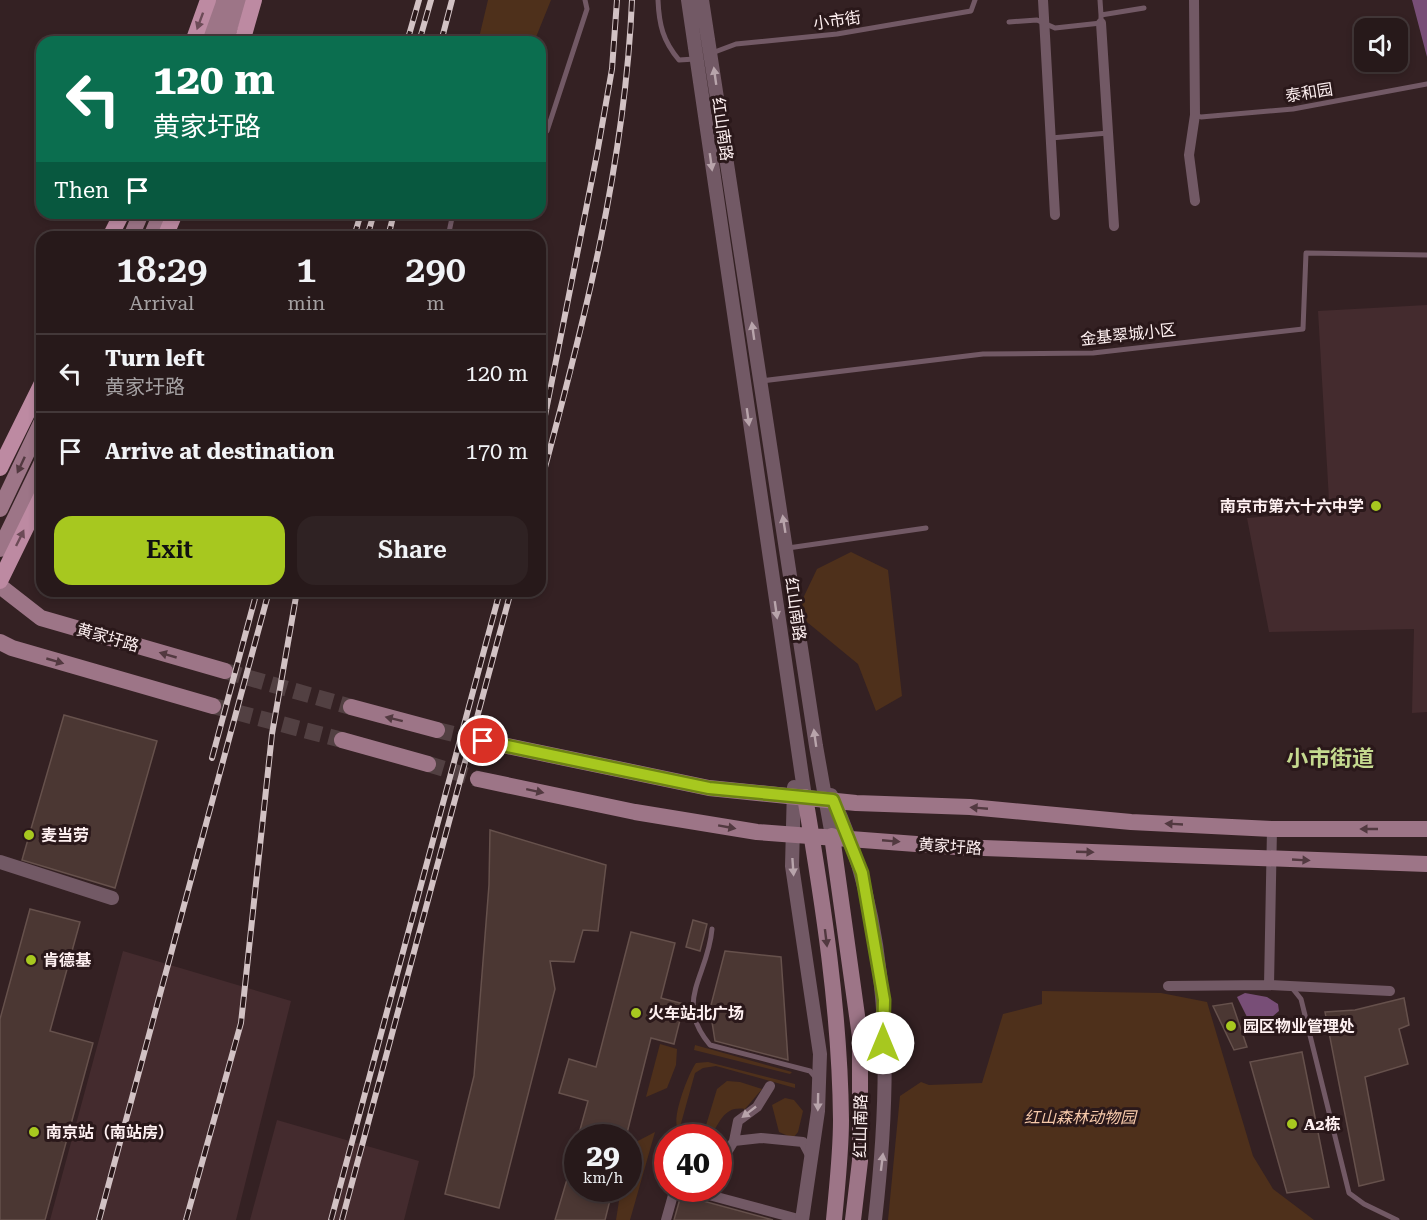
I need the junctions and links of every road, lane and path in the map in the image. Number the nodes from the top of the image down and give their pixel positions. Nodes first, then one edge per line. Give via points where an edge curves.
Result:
1 (208, 0) edge
2 (223, 0) edge
3 (239, 0) edge
4 (254, 0) edge
5 (585, 0) edge
6 (658, 0) edge
7 (688, 0) edge
8 (702, 0) edge
9 (975, 0) edge
10 (1043, 0) edge
11 (1100, 0) edge
12 (1194, 0) edge
13 (1144, 8) dead end
14 (1101, 19) junction
15 (1009, 22) dead end
16 (195, 36) edge
17 (211, 36) edge
18 (227, 36) edge
19 (244, 36) edge
20 (712, 53) junction
21 (697, 59) junction
22 (1427, 84) edge
23 (1195, 115) junction
24 (546, 131) edge
25 (1108, 133) junction
26 (1051, 138) junction
27 (1195, 201) dead end
28 (1055, 215) dead end
29 (1114, 226) dead end
30 (1427, 255) edge
31 (761, 381) junction
32 (36, 395) edge
33 (36, 434) edge
34 (0, 468) edge
35 (36, 474) edge
36 (36, 507) edge
37 (0, 509) edge
38 (926, 528) dead end
39 (788, 548) junction
40 (0, 549) edge
41 (0, 581) edge
42 (0, 586) edge
43 (0, 642) edge
44 (225, 671) tunnel mouth
45 (213, 706) tunnel mouth
46 (351, 708) tunnel mouth
47 (437, 730) tunnel mouth
48 (342, 740) tunnel mouth
49 (483, 741) tunnel mouth
50 (428, 764) tunnel mouth
51 (478, 779) tunnel mouth
52 (800, 797) junction
53 (830, 800) junction
54 (1272, 829) junction
55 (1427, 829) edge
56 (793, 834) junction
57 (811, 835) junction
58 (840, 837) junction
59 (1271, 859) junction
60 (0, 862) edge
61 (1427, 864) edge
62 (112, 898) dead end
63 (712, 929) dead end
64 (1269, 985) junction
65 (1168, 986) dead end
66 (1293, 988) dead end
67 (1390, 991) dead end
68 (819, 1080) junction
69 (770, 1086) dead end
70 (734, 1141) junction
71 (732, 1144) edge
72 (812, 1159) junction
73 (732, 1201) edge
74 (671, 1202) edge
75 (666, 1220) edge
76 (802, 1220) edge
77 (834, 1220) edge
78 (853, 1220) edge
79 (875, 1220) edge
80 (1397, 1220) edge

1 -> 16 main road
2 - 17 main road
3 - 18 main road
4 - 19 main road
5 - 24 lane via 586,9
6 - 21 lane via 666,44 680,60
7 - 21 street, 红山南路
8 - 20 street, 红山南路
9 - 20 lane, 小市街 via 971,11 837,34 736,44
10 - 26 street
11 - 14 lane
12 - 23 street
13 - 14 lane
14 - 15 lane via 1055,28 1037,20
14 - 25 street
20 - 21 lane, 小市街
31 -> 20 street, 红山南路
21 -> 52 street, 红山南路 via 796,746
22 - 23 lane, 泰和园 via 1293,109
23 - 27 street via 1190,155
25 - 26 lane
25 - 29 street
26 - 28 street
30 - 31 lane, 金基翠城小区 via 1306,253 1303,329 1093,353 983,354
39 -> 31 street, 红山南路
32 - 34 main road
33 -> 37 main road
35 - 40 main road
41 -> 36 main road
38 - 39 lane
53 -> 39 street, 红山南路 via 821,776
44 -> 42 main road, 黄家圩路 via 41,618
43 -> 45 main road
47 -> 46 main road
48 - 50 main road
49 - 52 main road via 709,788
51 -> 56 main road, 黄家圩路 via 635,812
52 - 53 main road
52 - 56 street
52 - 57 main road, 红山南路
54 -> 53 main road
53 - 58 street, 红山南路
55 -> 54 main road
54 - 59 street
56 - 57 main road, 黄家圩路
56 -> 68 street via 792,866 820,1054
57 - 58 main road, 黄家圩路
57 -> 77 main road, 红山南路 via 839,1058 841,1122
58 -> 59 main road, 黄家圩路 via 956,847
58 - 78 main road, 红山南路 via 860,1036 860,1161
79 -> 58 street via 883,1152 884,1000 862,873
59 -> 61 main road, 黄家圩路
59 - 64 street
60 - 62 street
63 - 68 lane via 692,1015 702,1035 710,1045 810,1071
64 - 65 street
64 - 67 street
66 - 80 lane via 1301,999 1349,1193
68 -> 72 street
69 -> 70 street via 757,1107 738,1121
70 - 71 street
70 - 72 street via 785,1138 803,1142
72 - 76 street
73 - 76 street
74 - 75 street

